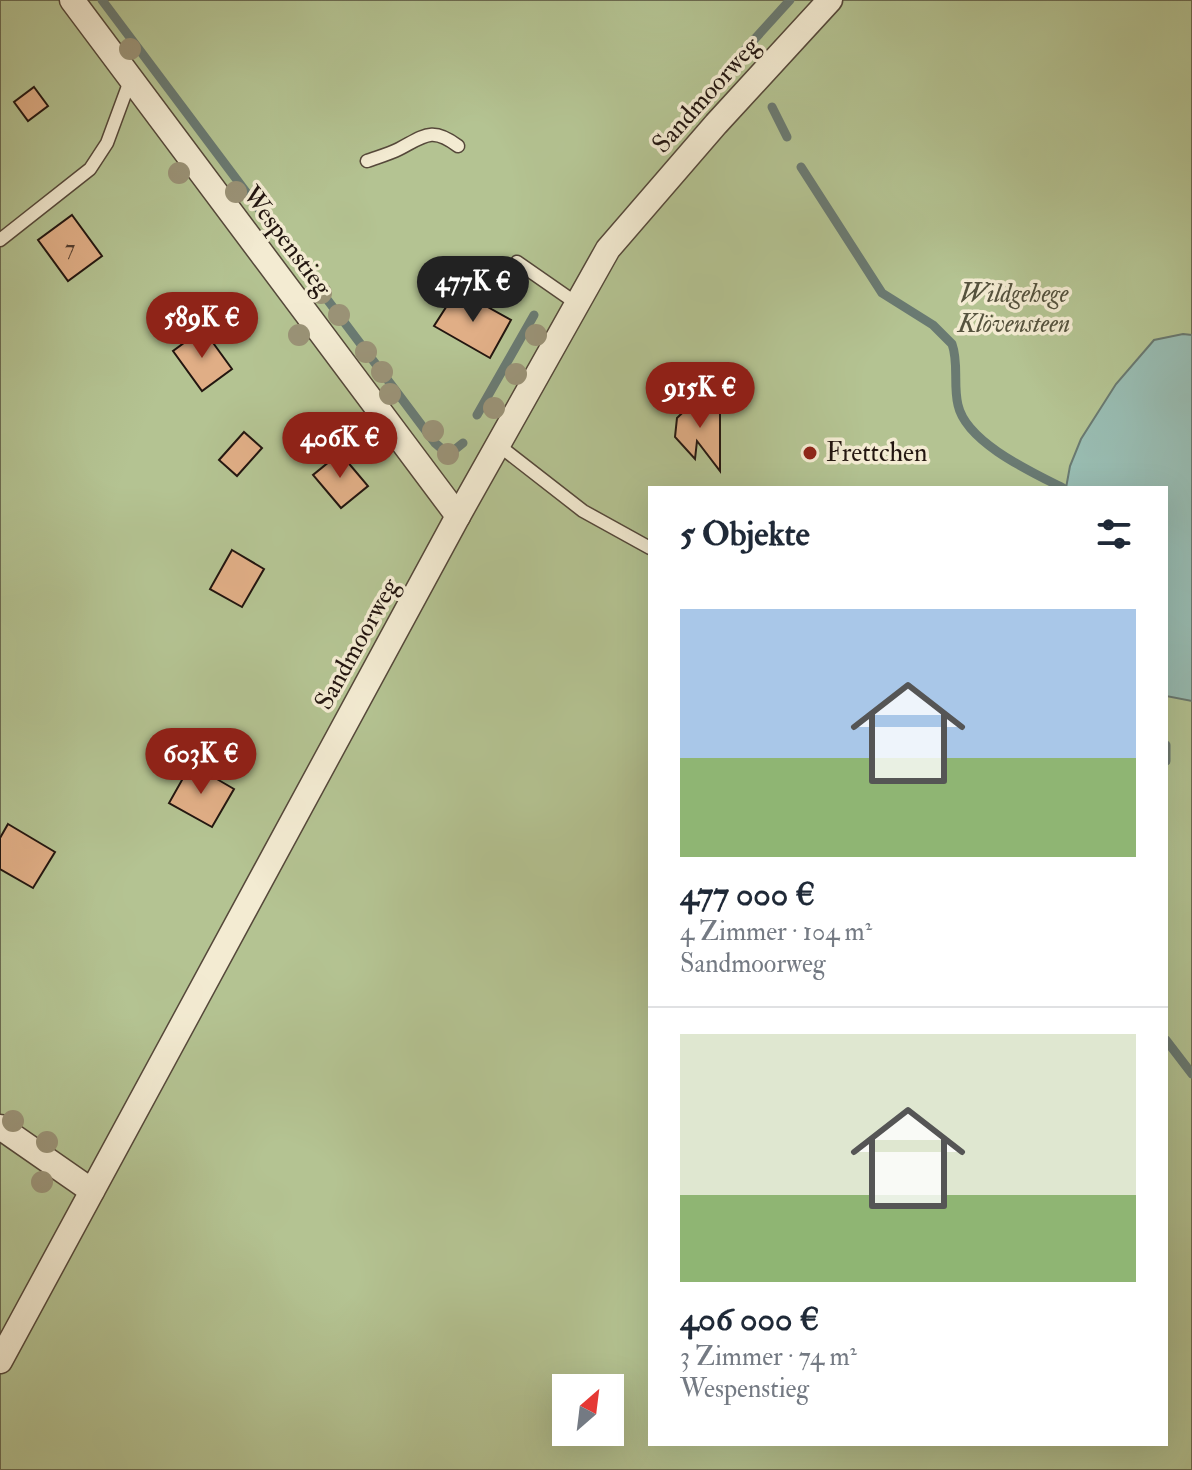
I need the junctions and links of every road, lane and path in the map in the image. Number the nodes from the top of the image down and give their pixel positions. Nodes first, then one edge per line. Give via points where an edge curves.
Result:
1 (72, 0) edge
2 (830, 0) edge
3 (131, 78) junction
4 (458, 146) dead end
5 (367, 161) dead end
6 (0, 240) edge
7 (517, 262) dead end
8 (576, 303) junction
9 (497, 444) junction
10 (458, 516) junction
11 (648, 547) edge
12 (0, 1127) edge
13 (92, 1191) junction
14 (0, 1361) edge

1 - 3 street, Wespenstieg
2 - 8 street, Sandmoorweg via 608,249
3 - 6 lane via 101,157
3 - 10 street, Wespenstieg
4 - 5 lane via 447,137 423,135
7 - 8 lane
8 - 9 street, Sandmoorweg
9 - 10 street, Sandmoorweg
9 - 11 lane via 583,511
10 - 13 street, Sandmoorweg
12 - 13 street
13 - 14 street, Sandmoorweg

